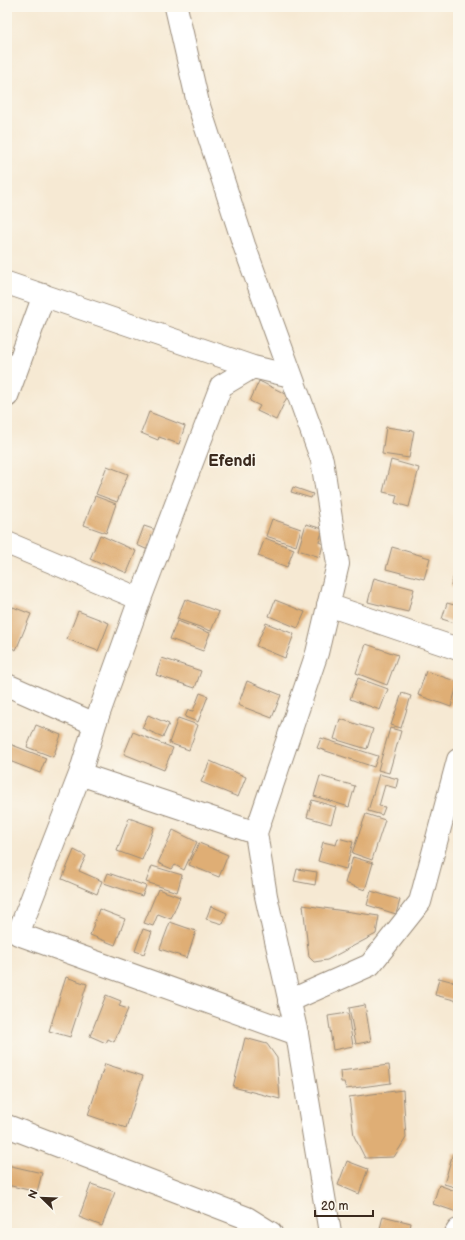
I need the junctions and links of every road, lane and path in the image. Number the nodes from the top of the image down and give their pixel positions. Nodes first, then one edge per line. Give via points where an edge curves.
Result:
1 (176, 7) edge
2 (7, 283) edge
3 (44, 295) junction
4 (253, 367) junction
5 (291, 376) junction
6 (7, 396) edge
7 (7, 543) edge
8 (140, 599) junction
9 (328, 605) junction
10 (458, 649) edge
11 (7, 685) edge
12 (95, 724) junction
13 (458, 760) edge
14 (80, 774) junction
15 (256, 834) junction
16 (289, 1002) junction
17 (297, 1034) junction
18 (7, 1126) edge
19 (458, 1230) edge
20 (271, 1233) edge
21 (330, 1233) edge
22 (456, 1233) edge

1 - 5 street via 198,103 244,245
2 - 3 street
3 - 4 street
3 - 6 street
4 - 5 street
4 - 8 street via 222,386
5 - 9 street via 322,460 338,564
7 - 8 street
8 - 12 street
9 - 10 street
9 - 15 street via 316,653
11 - 12 street
12 - 14 street
13 - 16 street via 420,902 370,965
14 - 15 street
14 - 17 street via 18,934
15 - 16 street via 266,896
16 - 17 street
17 - 21 street
18 - 20 street via 247,1218
19 - 22 street

